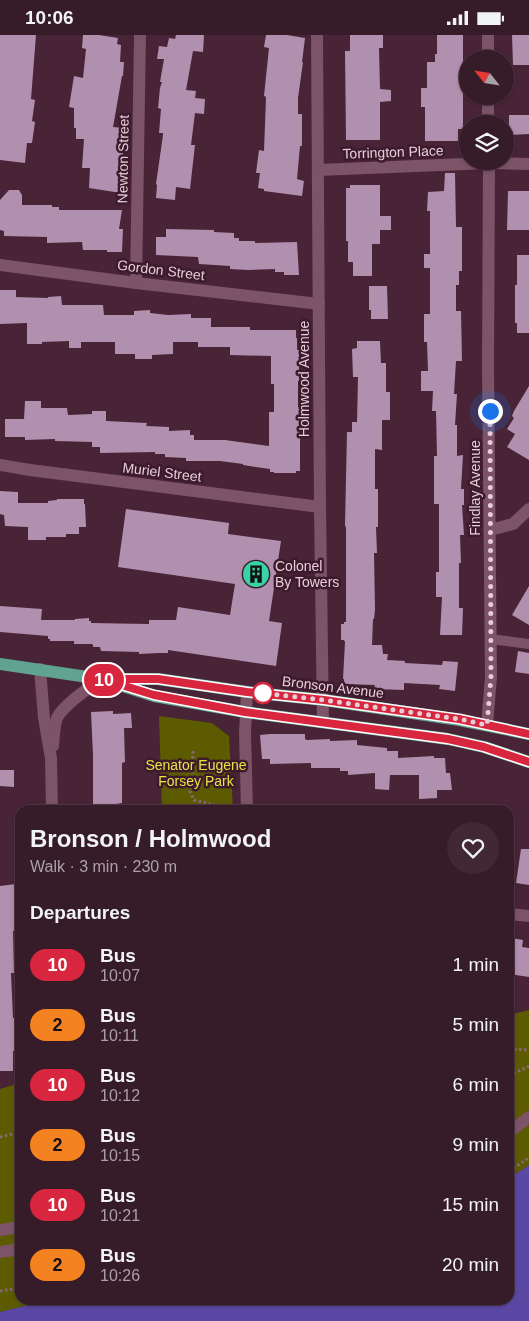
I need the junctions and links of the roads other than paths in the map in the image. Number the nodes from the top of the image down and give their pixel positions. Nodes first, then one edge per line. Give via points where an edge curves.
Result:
1 (140, 35) edge
2 (317, 35) edge
3 (488, 35) edge
4 (488, 50) edge
5 (459, 163) edge
6 (514, 163) edge
7 (529, 164) edge
8 (318, 170) junction
9 (488, 170) edge
10 (0, 265) edge
11 (136, 283) junction
12 (319, 304) junction
13 (0, 465) edge
14 (320, 507) junction
15 (529, 509) edge
16 (490, 530) junction
17 (491, 639) junction
18 (529, 644) edge
19 (0, 664) edge
20 (40, 669) junction
21 (102, 679) junction
22 (247, 692) junction
23 (324, 700) junction
24 (245, 712) junction
25 (324, 722) junction
26 (487, 725) junction
27 (529, 734) edge
28 (51, 758) junction
29 (529, 762) edge
30 (52, 805) edge
31 (247, 805) edge
32 (514, 914) edge
33 (529, 916) edge
34 (529, 1117) edge
35 (514, 1128) edge
36 (15, 1228) edge
37 (0, 1230) edge
38 (15, 1250) edge
39 (0, 1252) edge

1 - 11 street, Newton Street
2 - 8 street, Holmwood Avenue
3 - 4 street
5 - 8 street, Torrington Place
6 - 7 street, Torrington Place
8 - 12 street, Holmwood Avenue
9 - 16 street, Findlay Avenue
10 - 11 street, Gordon Street
11 - 12 street, Gordon Street
12 - 14 street, Holmwood Avenue
13 - 14 street, Muriel Street
14 - 23 street, Holmwood Avenue
15 - 16 street via 513,524
16 - 17 street, Findlay Avenue
17 - 18 lane
17 - 26 street, Findlay Avenue
19 - 20 main road, Bronson Avenue
20 - 21 main road, Bronson Avenue
20 - 28 street
21 - 22 main road, Bronson Avenue via 158,679
21 - 24 main road, Bronson Avenue via 154,695
21 - 28 street via 60,713 56,720
22 - 23 main road, Bronson Avenue
22 - 24 street
23 - 25 street, Holmwood Avenue
23 - 26 main road, Bronson Avenue
24 - 25 main road, Bronson Avenue
24 - 31 street
25 - 29 main road, Bronson Avenue via 462,742
26 - 27 main road, Bronson Avenue
28 - 30 street
32 - 33 street
34 - 35 street
36 - 37 street
38 - 39 street

